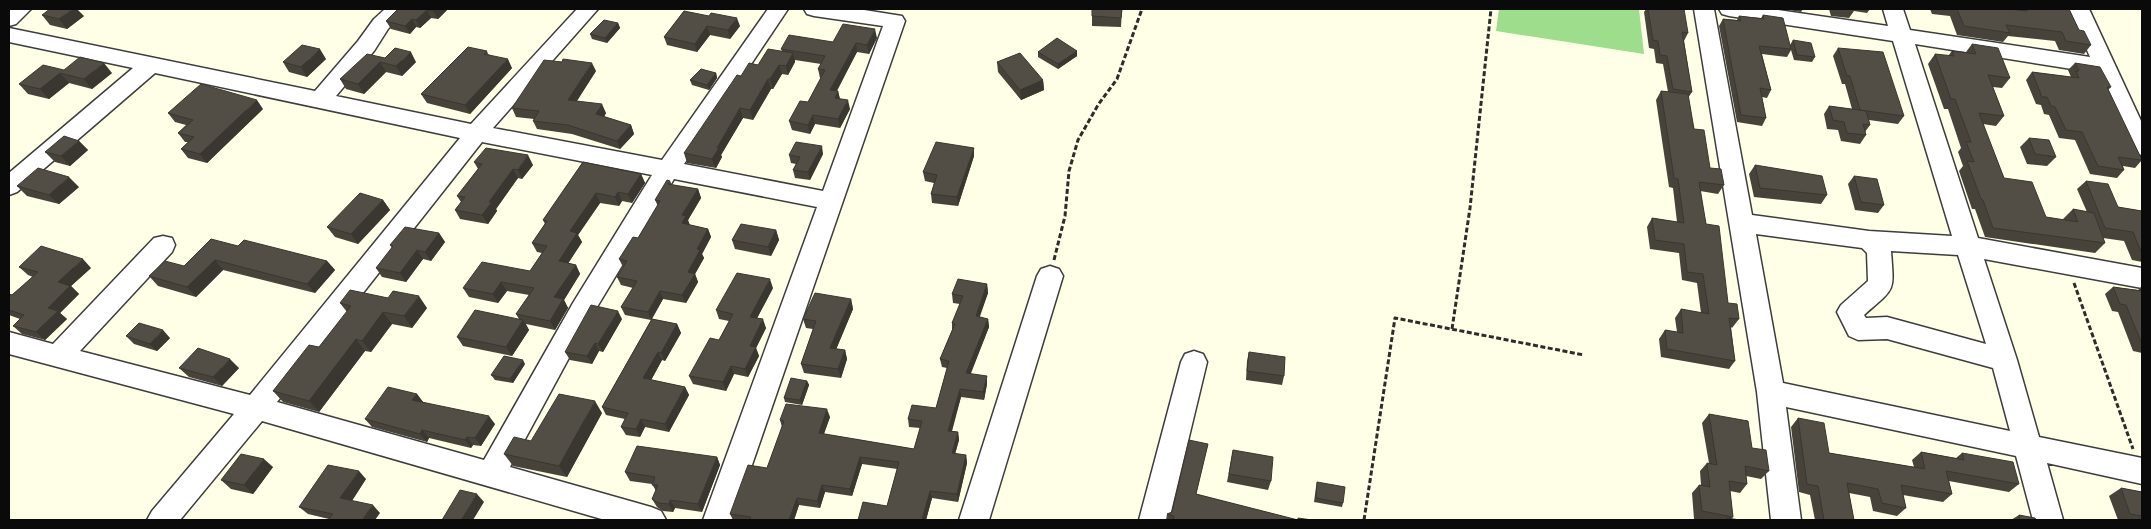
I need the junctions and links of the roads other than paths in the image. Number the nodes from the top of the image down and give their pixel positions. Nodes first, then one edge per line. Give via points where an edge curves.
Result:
1 (21, 9) edge
2 (397, 9) edge
3 (588, 9) edge
4 (778, 9) edge
5 (814, 9) edge
6 (1704, 9) edge
7 (1729, 9) edge
8 (1892, 9) edge
9 (2079, 9) edge
10 (9, 19) edge
11 (9, 35) edge
12 (1901, 36) junction
13 (151, 64) junction
14 (2106, 67) junction
15 (319, 101) junction
16 (476, 133) junction
17 (2142, 147) edge
18 (668, 169) junction
19 (9, 186) edge
20 (831, 202) junction
21 (1741, 223) junction
22 (1869, 240) junction
23 (163, 246) dead end
24 (1968, 246) junction
25 (1050, 276) road end
26 (2142, 278) edge
27 (9, 343) edge
28 (58, 356) junction
29 (2004, 360) junction
30 (1194, 362) dead end
31 (1771, 392) junction
32 (256, 408) junction
33 (2027, 446) junction
34 (2141, 471) edge
35 (491, 474) junction
36 (162, 520) edge
37 (652, 520) edge
38 (718, 520) edge
39 (974, 520) edge
40 (1154, 520) edge
41 (1786, 520) edge
42 (2048, 520) edge

1 - 10 street
2 - 15 street via 381,24
3 - 16 street
4 - 18 street
5 - 20 street via 895,22
6 - 21 street
7 - 12 street
8 - 12 street
9 - 14 street
11 - 13 street
12 - 14 street
12 - 24 street
13 - 15 street
13 - 19 street
14 - 17 street
15 - 16 street
16 - 18 street
16 - 32 street
18 - 20 street
18 - 35 street via 582,310
20 - 38 street
21 - 22 street
21 - 31 street
22 - 24 street
22 - 29 street via 1879,250 1881,285 1850,312 1858,329 1887,328
23 - 28 street
24 - 26 street
24 - 29 street
25 - 39 street
27 - 28 street
28 - 32 street
29 - 33 street
30 - 40 street
31 - 33 street
31 - 41 street
32 - 35 street
32 - 36 street
33 - 34 street
33 - 42 street
35 - 37 street

